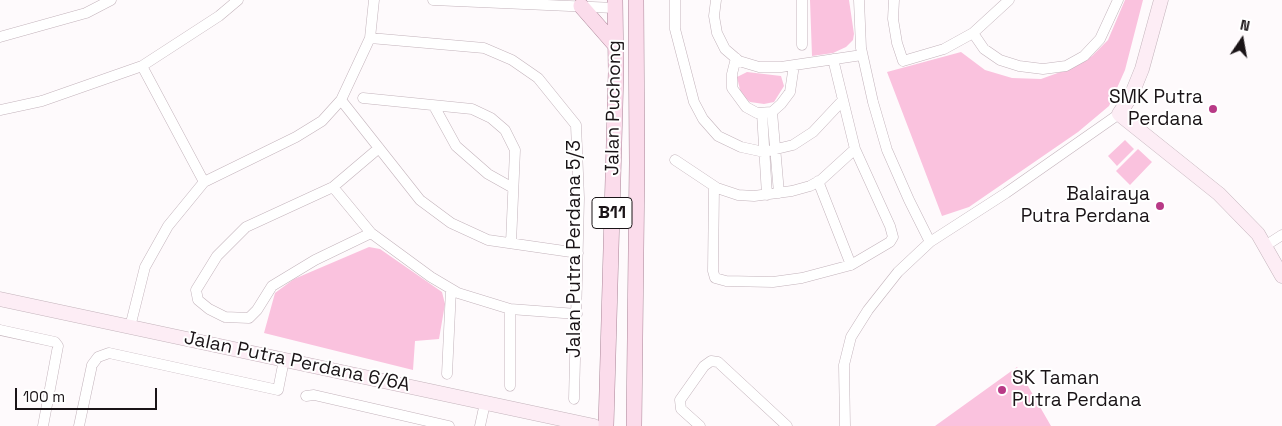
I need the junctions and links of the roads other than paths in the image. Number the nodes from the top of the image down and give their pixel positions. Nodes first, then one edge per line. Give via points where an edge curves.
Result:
1 (111, 0) edge
2 (238, 0) edge
3 (374, 0) edge
4 (433, 0) edge
5 (636, 0) edge
6 (675, 0) edge
7 (716, 0) edge
8 (802, 0) edge
9 (859, 0) edge
10 (894, 0) edge
11 (1008, 0) edge
12 (1118, 0) edge
13 (1161, 0) edge
14 (465, 1) edge
15 (619, 3) edge
16 (586, 4) edge
17 (973, 33) junction
18 (0, 37) edge
19 (370, 38) junction
20 (802, 45) dead end
21 (616, 46) junction
22 (862, 55) junction
23 (736, 58) junction
24 (833, 59) junction
25 (794, 65) junction
26 (142, 66) junction
27 (636, 66) junction
28 (363, 98) dead end
29 (340, 100) junction
30 (843, 100) junction
31 (434, 106) junction
32 (0, 110) edge
33 (767, 112) junction
34 (1119, 114) junction
35 (379, 148) junction
36 (775, 149) junction
37 (855, 149) junction
38 (764, 152) junction
39 (676, 160) dead end
40 (204, 182) junction
41 (818, 182) junction
42 (333, 186) junction
43 (714, 187) junction
44 (513, 188) junction
45 (779, 193) junction
46 (767, 195) junction
47 (371, 233) junction
48 (1282, 235) edge
49 (930, 242) junction
50 (511, 243) junction
51 (1265, 246) junction
52 (578, 253) junction
53 (851, 265) junction
54 (1282, 276) edge
55 (450, 289) junction
56 (0, 299) edge
57 (510, 309) junction
58 (576, 314) junction
59 (130, 327) junction
60 (0, 330) edge
61 (284, 360) junction
62 (448, 374) dead end
63 (510, 386) dead end
64 (306, 396) dead end
65 (574, 399) dead end
66 (485, 403) junction
67 (43, 426) edge
68 (79, 426) edge
69 (450, 426) edge
70 (480, 426) edge
71 (594, 426) edge
72 (606, 426) edge
73 (634, 426) edge
74 (700, 426) edge
75 (786, 426) edge
76 (844, 426) edge

1 - 18 street via 86,13
2 - 26 street
3 - 19 street
4 - 14 street
5 - 27 main road, Jalan Puchong / B11
6 - 38 street via 677,37 694,102 703,119 718,136 741,147
7 - 23 street via 717,33 725,49
8 - 20 street
9 - 22 street
10 - 17 street via 896,43 903,60 944,49
11 - 17 street
12 - 17 street via 1100,39 1084,56 1066,66 1043,69 1000,60 984,49
13 - 34 street via 1142,69
14 - 16 street
15 - 16 street
15 - 21 main road, Jalan Puchong / B11
15 - 27 main road via 630,24 632,57
16 - 21 main road
19 - 29 street
19 - 52 street, Jalan Putra Perdana 5/3 via 484,48 512,60 538,78 576,125
21 - 72 main road, Jalan Puchong / B11
22 - 24 street
22 - 49 street via 887,150
23 - 25 street via 759,67
23 - 33 street via 732,88 746,107
24 - 25 street
24 - 30 street
25 - 33 street via 790,92
26 - 32 street via 42,101
26 - 40 street
27 - 73 main road, Jalan Puchong / B11 via 638,163
28 - 31 street
29 - 35 street
29 - 40 street via 322,120 296,137
30 - 36 street via 813,132 792,145
30 - 37 street
31 - 44 street via 456,146 488,174
31 - 44 street via 472,109 491,118 505,130 515,150
33 - 36 street
33 - 38 street
34 - 49 street
34 - 51 street via 1219,194 1258,234
35 - 42 street
35 - 50 street via 420,200 451,223 488,240
36 - 38 street
36 - 45 street
37 - 41 street
37 - 53 street via 892,237 876,252
38 - 46 street
39 - 43 street
40 - 59 street via 168,226 145,267
41 - 45 street
41 - 53 street
42 - 47 street
42 - 47 street via 246,227 217,256 196,290 198,300 209,310 225,317 248,318 272,286 315,260
43 - 46 street via 738,195
43 - 53 street via 713,271 716,278 773,282
44 - 50 street
45 - 46 street
47 - 55 street
48 - 51 street
49 - 76 street via 885,287 851,337 844,365
50 - 52 street
51 - 54 street
52 - 58 street, Jalan Putra Perdana 5/3
55 - 57 street
55 - 62 street
56 - 59 street, Jalan Putra Perdana 6/6A
57 - 58 street
57 - 63 street
58 - 65 street, Jalan Putra Perdana 5/3
59 - 61 street, Jalan Putra Perdana 6/6A
60 - 67 street via 54,342 58,346
61 - 66 street, Jalan Putra Perdana 6/6A
61 - 68 street via 278,390 109,353 98,356 92,365
64 - 69 street via 314,395
66 - 70 street
66 - 71 street, Jalan Putra Perdana 6/6A
74 - 75 street via 681,409 680,400 711,361 718,362

